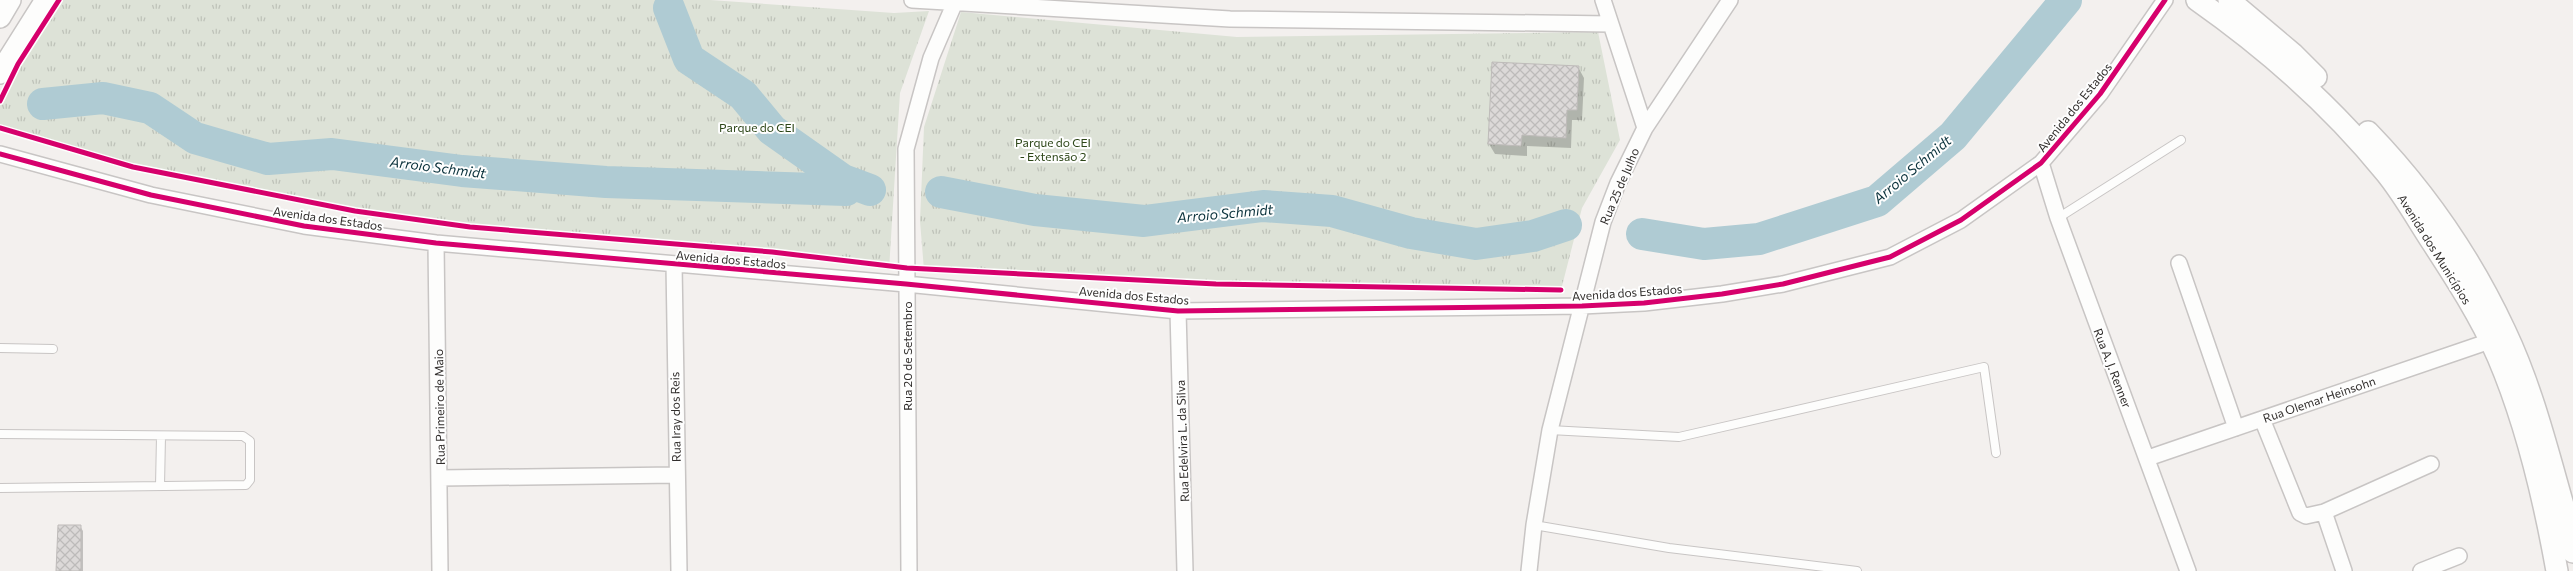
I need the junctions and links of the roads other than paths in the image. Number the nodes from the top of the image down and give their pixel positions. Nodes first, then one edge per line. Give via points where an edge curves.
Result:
1 (10, 0) edge
2 (46, 0) edge
3 (912, 0) edge
4 (1602, 0) edge
5 (1730, 0) edge
6 (2165, 0) edge
7 (2197, 0) edge
8 (2229, 0) edge
9 (955, 2) edge
10 (0, 17) edge
11 (1610, 24) junction
12 (0, 73) edge
13 (1645, 128) junction
14 (2181, 140) dead end
15 (0, 154) edge
16 (2041, 163) junction
17 (2058, 218) junction
18 (436, 243) junction
19 (2178, 263) dead end
20 (674, 264) junction
21 (906, 284) junction
22 (1582, 306) junction
23 (1178, 311) junction
24 (2498, 336) junction
25 (0, 348) edge
26 (53, 349) dead end
27 (2262, 419) junction
28 (2236, 428) junction
29 (1550, 430) junction
30 (0, 434) edge
31 (161, 436) junction
32 (1996, 453) dead end
33 (2148, 458) junction
34 (2431, 464) dead end
35 (676, 475) junction
36 (440, 478) junction
37 (160, 486) junction
38 (0, 488) edge
39 (2324, 512) junction
40 (1534, 525) junction
41 (2573, 552) edge
42 (2459, 556) dead end
43 (440, 571) edge
44 (679, 571) edge
45 (909, 571) edge
46 (1185, 571) edge
47 (1529, 571) edge
48 (1857, 571) edge
49 (2188, 571) edge
50 (2344, 571) edge
51 (2421, 571) edge
52 (2556, 571) edge

1 - 10 main road
2 - 12 main road
3 - 9 street
4 - 11 street
5 - 13 street, Rua 25 de Julho
6 - 16 street, Avenida dos Estados via 2100,94
7 - 24 main road, Avenida dos Municípios via 2247,35 2323,102 2387,174
8 - 24 main road, Avenida dos Municípios via 2293,54 2389,154 2456,241
9 - 11 street via 1230,20
9 - 21 street, Rua 20 de Setembro via 931,58 906,148
11 - 13 street
13 - 22 street, Rua 25 de Julho via 1602,222
14 - 17 lane
15 - 18 street, Avenida dos Estados via 180,201 304,226
16 - 17 street, Rua A. J. Renner
16 - 22 street, Avenida dos Estados via 1961,220 1890,257 1784,284 1722,294
17 - 33 street, Rua A. J. Renner
18 - 20 street, Avenida dos Estados
18 - 36 street, Rua Primeiro de Maio
19 - 28 street
20 - 21 street, Avenida dos Estados
20 - 35 street, Rua Iray dos Reis
21 - 23 street, Avenida dos Estados
21 - 45 street, Rua 20 de Setembro
22 - 23 street, Avenida dos Estados
22 - 29 street, Rua 25 de Julho
23 - 46 street, Rua Edelvira L. da Silva
24 - 27 street, Rua Olemar Heinsohn
24 - 41 main road, Avenida dos Municípios via 2532,404 2571,533
24 - 52 main road, Avenida dos Municípios via 2539,480
25 - 26 lane
27 - 28 street, Rua Olemar Heinsohn
27 - 39 street via 2300,513 2306,516
28 - 33 street, Rua Olemar Heinsohn
29 - 32 lane via 1679,437 1984,367
29 - 40 street, Rua 25 de Julho
30 - 31 lane
31 - 37 lane
31 - 37 lane via 243,436 250,441 250,480 246,485
33 - 49 street, Rua A. J. Renner
34 - 39 street
35 - 36 street
35 - 44 street, Rua Iray dos Reis
36 - 43 street, Rua Primeiro de Maio
37 - 38 lane
39 - 50 street
40 - 47 street, Rua 25 de Julho
40 - 48 lane via 1669,548
42 - 51 street

